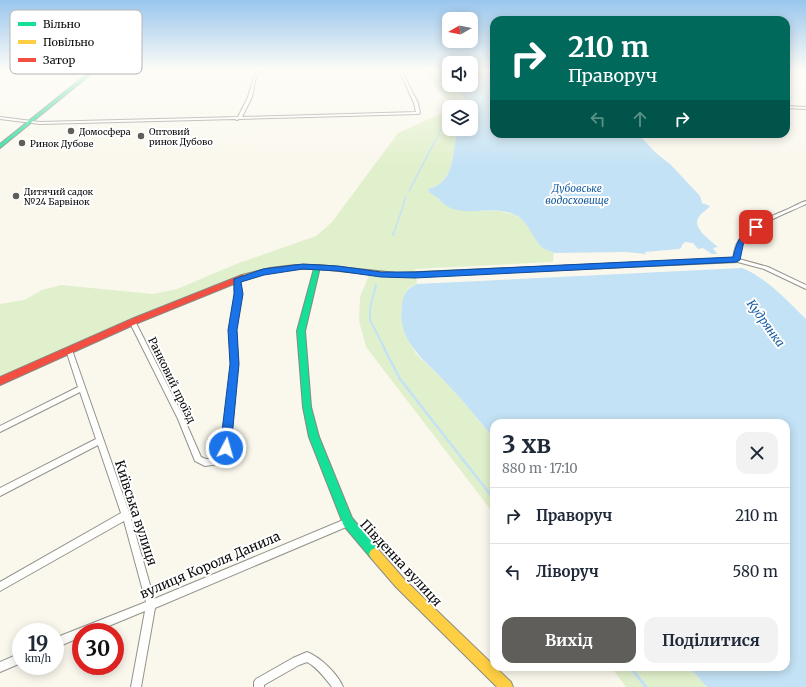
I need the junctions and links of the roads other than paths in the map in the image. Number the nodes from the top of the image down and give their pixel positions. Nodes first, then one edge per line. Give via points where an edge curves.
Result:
1 (54, 102) edge
2 (247, 102) edge
3 (416, 102) edge
4 (790, 107) edge
5 (806, 108) edge
6 (0, 118) edge
7 (237, 119) junction
8 (30, 121) junction
9 (0, 146) edge
10 (806, 202) edge
11 (736, 260) junction
12 (317, 268) junction
13 (237, 281) junction
14 (806, 286) edge
15 (132, 321) junction
16 (68, 350) junction
17 (0, 382) edge
18 (82, 388) junction
19 (0, 429) edge
20 (100, 441) junction
21 (0, 492) edge
22 (126, 516) junction
23 (348, 522) junction
24 (0, 587) edge
25 (151, 604) junction
26 (104, 623) edge
27 (12, 662) edge
28 (0, 667) edge
29 (136, 687) edge
30 (259, 687) edge
31 (338, 687) edge
32 (506, 687) edge

1 - 8 street
2 - 7 street
3 - 7 street via 418,113
4 - 5 street
6 - 8 street
7 - 8 street via 40,123
8 - 9 street
10 - 11 street via 748,232 739,244
11 - 12 street via 415,275
11 - 14 street via 766,268
12 - 13 street via 283,268
12 - 23 street, Південна вулиця via 301,331 306,400 314,437
13 - 15 street
13 - 15 street, Ранковий проїзд via 238,294 233,330 235,364 226,448 216,462 205,464 198,459 181,418
15 - 16 street
16 - 17 street
16 - 18 street, Київська вулиця
18 - 19 street
18 - 20 street, Київська вулиця
20 - 21 street
20 - 22 street, Київська вулиця
22 - 24 street
22 - 25 street, Київська вулиця
23 - 25 street, вулиця Короля Данила via 190,590
23 - 32 street, Південна вулиця via 400,583
25 - 26 street, вулиця Короля Данила
25 - 29 street, Київська вулиця
27 - 28 street
30 - 31 street via 259,682 296,661 307,658 325,671

